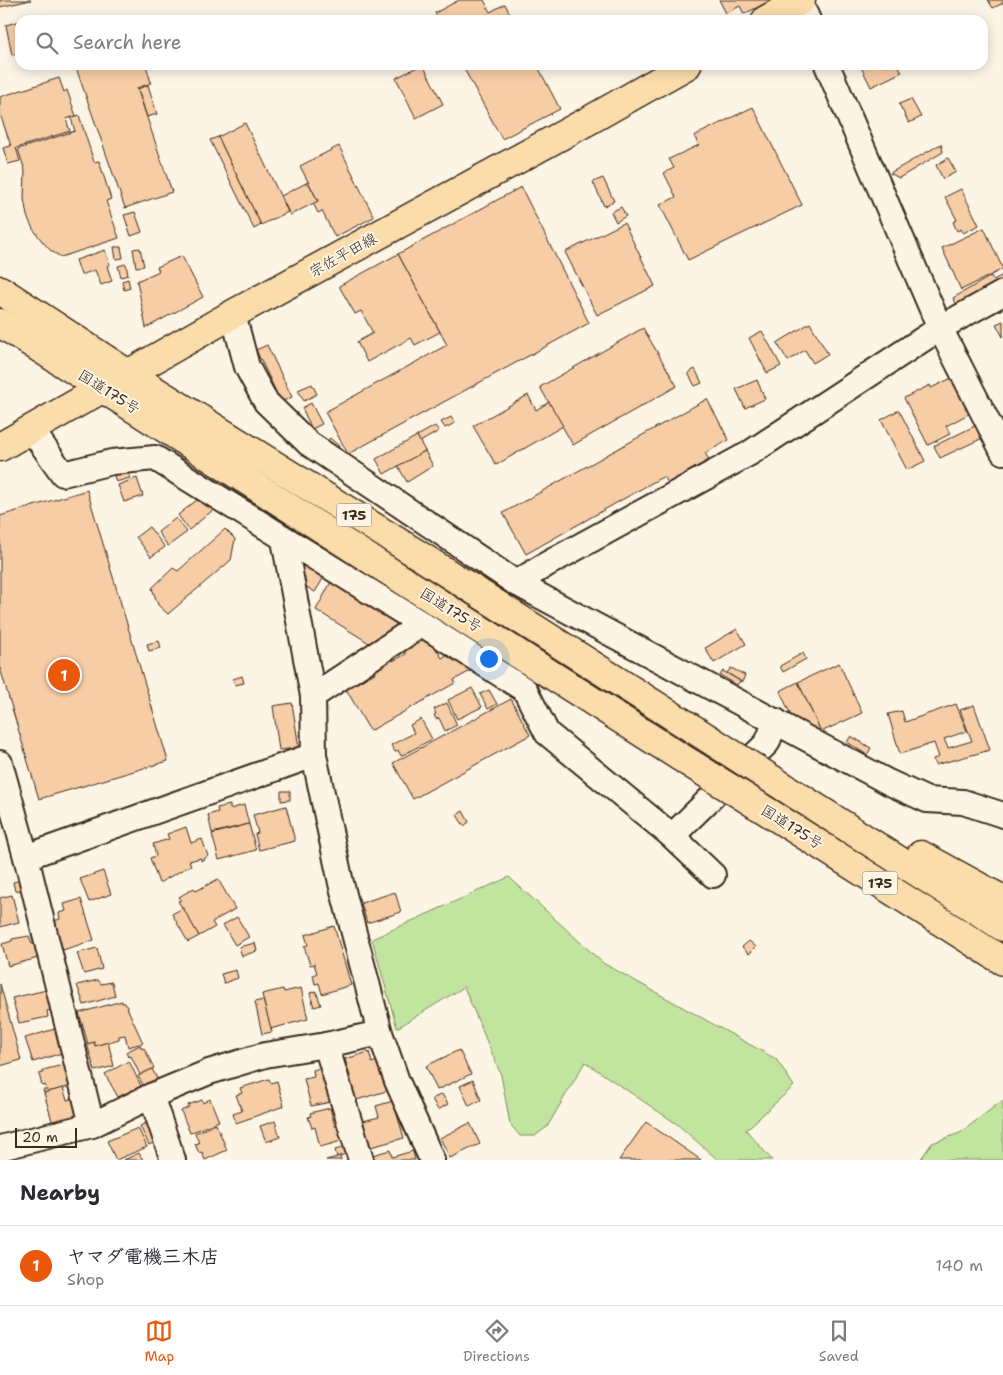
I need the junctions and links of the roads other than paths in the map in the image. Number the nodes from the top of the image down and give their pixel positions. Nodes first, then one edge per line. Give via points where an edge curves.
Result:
1 (802, 5) edge
2 (778, 15) edge
3 (678, 70) edge
4 (829, 70) edge
5 (0, 290) edge
6 (1003, 293) edge
7 (233, 314) junction
8 (0, 323) edge
9 (940, 328) junction
10 (128, 374) junction
11 (102, 388) junction
12 (32, 428) junction
13 (0, 446) edge
14 (1003, 452) edge
15 (284, 540) junction
16 (516, 583) junction
17 (422, 624) junction
18 (313, 696) junction
19 (776, 721) junction
20 (314, 754) junction
21 (0, 763) edge
22 (785, 786) junction
23 (1003, 815) edge
24 (672, 836) junction
25 (26, 856) junction
26 (713, 875) dead end
27 (1003, 900) edge
28 (1003, 927) edge
29 (959, 933) junction
30 (1003, 961) edge
31 (1003, 972) edge
32 (380, 1033) junction
33 (326, 1045) junction
34 (151, 1096) junction
35 (92, 1125) junction
36 (0, 1148) edge
37 (173, 1160) edge
38 (361, 1160) edge
39 (432, 1160) edge

1 - 2 main road
3 - 7 main road, 宗佐平田線
4 - 9 street
5 - 10 main road, 国道175号 / 175
6 - 9 street
7 - 10 main road, 宗佐平田線
7 - 16 street via 247,367 266,402 308,444
8 - 11 main road, 国道175号 / 175
9 - 14 street
9 - 16 street via 750,453
10 - 11 main road, 宗佐平田線
10 - 22 main road, 国道175号 / 175, bridge
11 - 12 main road, 宗佐平田線
11 - 29 main road, 国道175号 / 175, bridge
12 - 13 main road, 宗佐平田線
12 - 15 street via 63,474 112,462 155,458
15 - 17 street
15 - 18 street
16 - 19 street
17 - 18 street
17 - 24 street via 525,690 547,733
18 - 20 street
19 - 23 street via 927,800 963,802
19 - 24 street via 767,743
20 - 25 street
20 - 32 street via 341,882
21 - 25 street
22 - 27 main road
22 - 28 main road, 国道175号 / 175
24 - 26 street
25 - 35 street
29 - 30 main road, 国道175号 / 175
29 - 31 main road
32 - 33 street
32 - 39 street
33 - 34 street via 266,1055 228,1066
33 - 38 street
34 - 35 street
34 - 37 street
35 - 36 street

